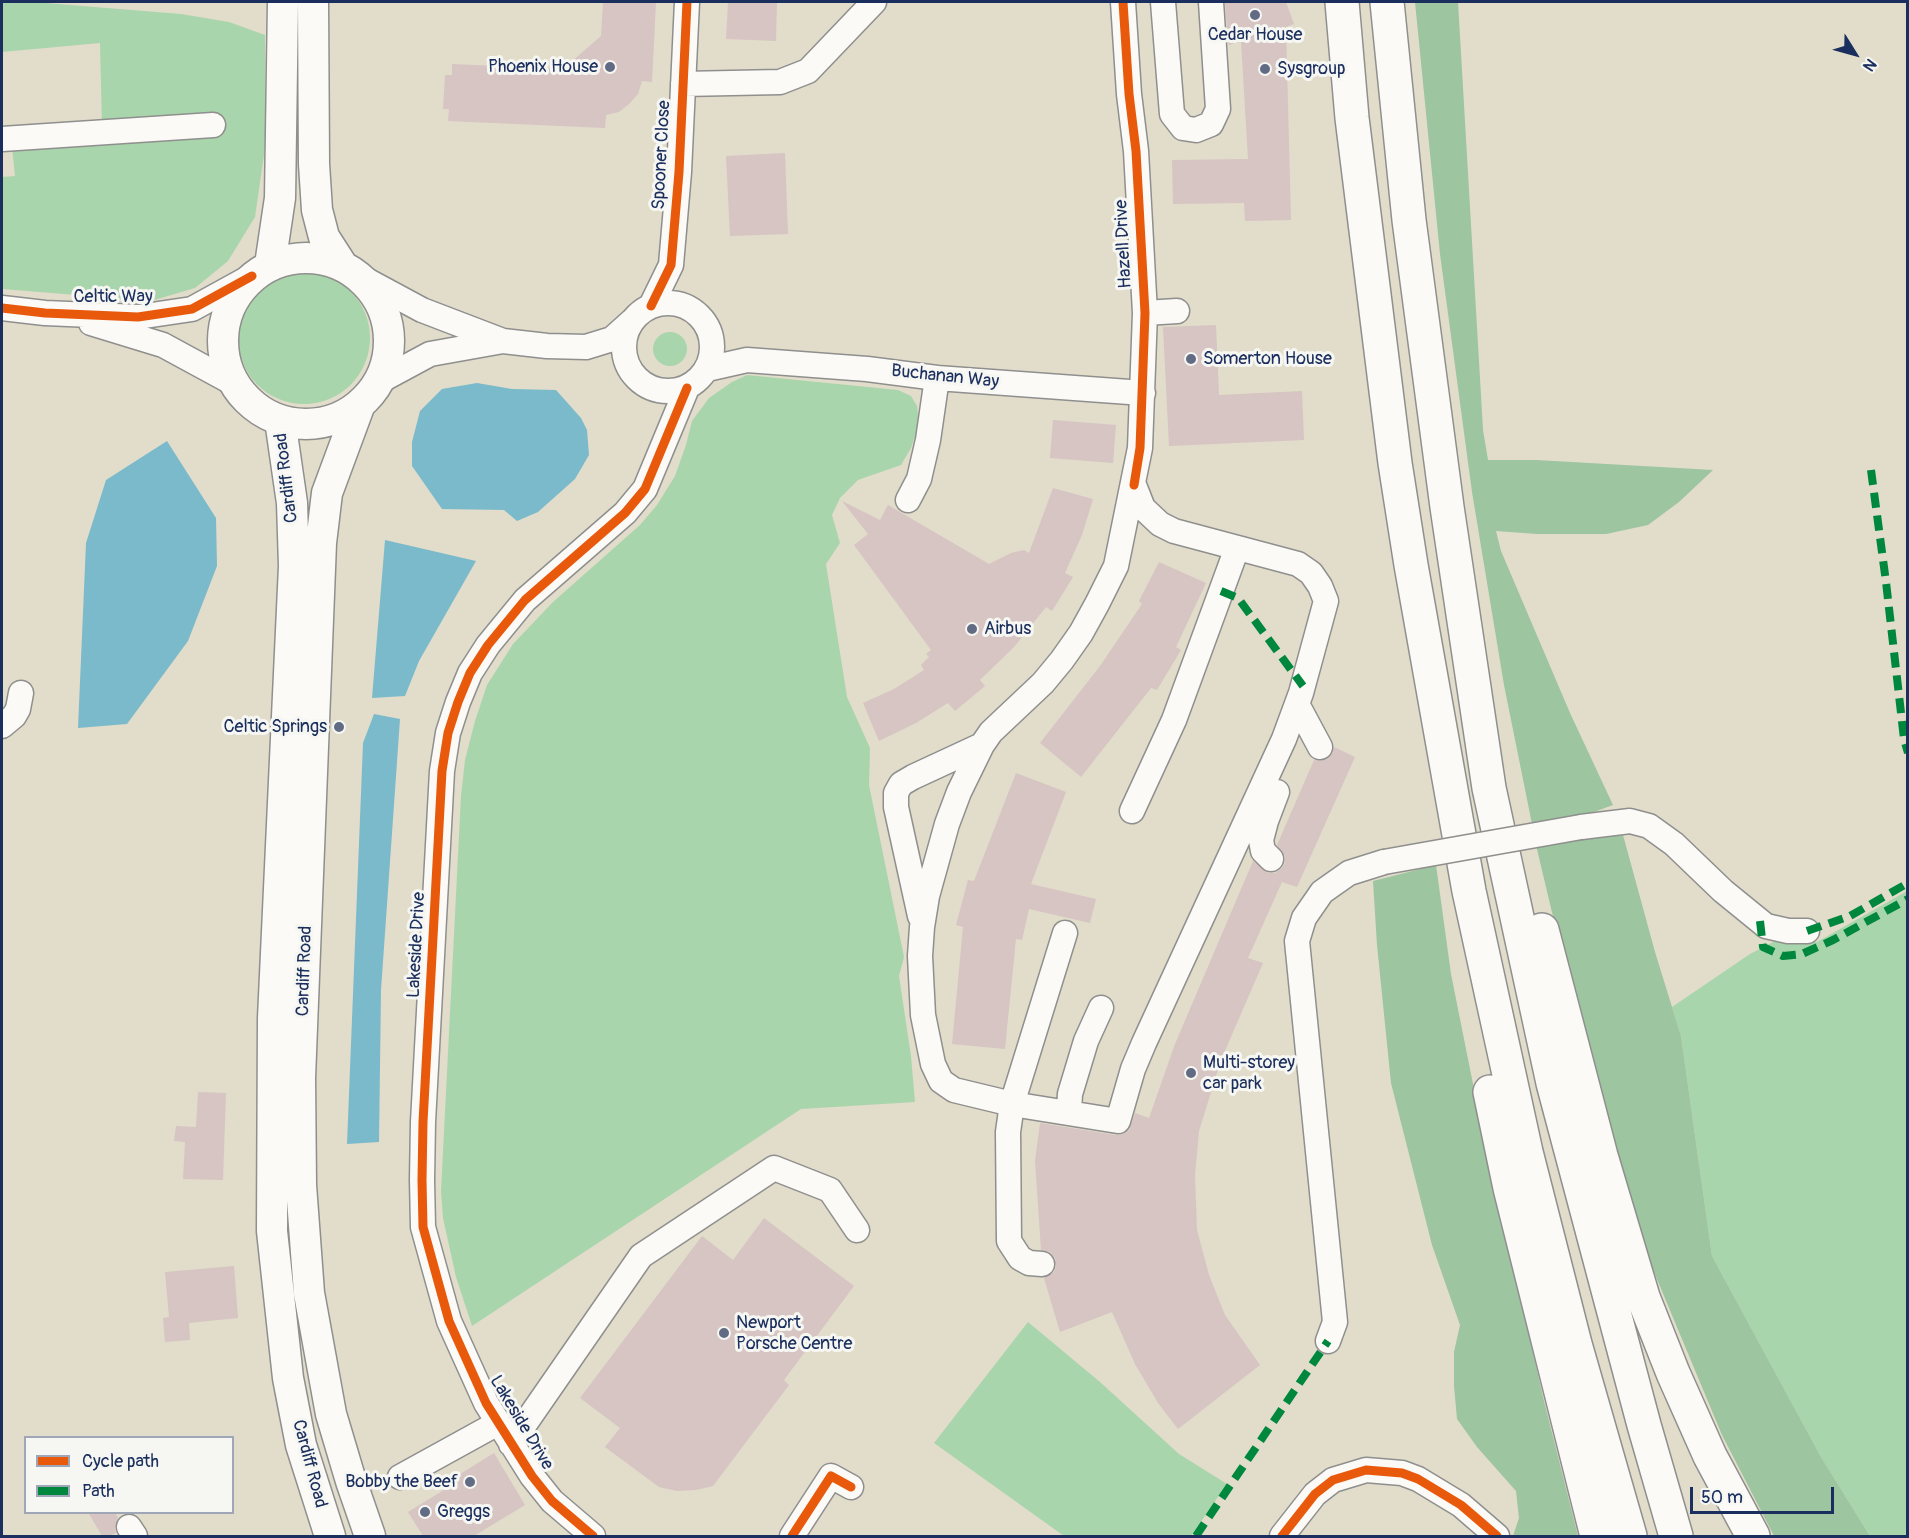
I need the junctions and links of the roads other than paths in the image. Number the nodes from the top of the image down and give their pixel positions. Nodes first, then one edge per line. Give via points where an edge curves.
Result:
1 (283, 2) edge
2 (313, 2) edge
3 (687, 2) edge
4 (874, 2) edge
5 (1123, 2) edge
6 (1163, 2) edge
7 (1210, 2) edge
8 (1342, 2) edge
9 (1387, 2) edge
10 (682, 84) junction
11 (1169, 92) junction
12 (1129, 94) junction
13 (213, 125) dead end
14 (2, 140) edge
15 (671, 265) junction
16 (261, 270) junction
17 (350, 270) junction
18 (651, 306) junction
19 (685, 306) junction
20 (2, 308) edge
21 (1176, 311) dead end
22 (45, 313) junction
23 (1145, 313) junction
24 (632, 321) junction
25 (707, 324) junction
26 (503, 340) junction
27 (586, 347) junction
28 (747, 360) junction
29 (626, 363) junction
30 (707, 369) junction
31 (937, 378) junction
32 (233, 383) junction
33 (687, 388) junction
34 (652, 389) junction
35 (369, 393) junction
36 (1143, 393) junction
37 (280, 420) junction
38 (662, 450) junction
39 (1134, 485) junction
40 (908, 500) dead end
41 (1237, 548) junction
42 (1411, 565) junction
43 (1468, 650) junction
44 (21, 693) dead end
45 (2, 726) edge
46 (1305, 730) junction
47 (982, 745) junction
48 (1132, 811) dead end
49 (1271, 858) dead end
50 (922, 927) junction
51 (1807, 932) dead end
52 (1065, 933) dead end
53 (1101, 1008) dead end
54 (1012, 1104) junction
55 (1069, 1111) junction
56 (857, 1230) dead end
57 (1042, 1264) dead end
58 (1328, 1341) dead end
59 (498, 1423) junction
60 (512, 1444) junction
61 (399, 1477) dead end
62 (851, 1487) dead end
63 (1290, 1534) edge
64 (325, 1535) edge
65 (370, 1536) edge
66 (593, 1536) edge
67 (792, 1536) edge
68 (1497, 1536) edge
69 (1597, 1536) edge
70 (1630, 1536) edge
71 (1676, 1536) edge
72 (1753, 1536) edge

1 - 16 main road via 280,198
2 - 17 main road, Cardiff Road via 317,210 324,237
3 - 10 street, Spooner Close
4 - 10 street via 808,71 780,82
5 - 12 street, Hazell Drive
6 - 11 street
7 - 11 street via 1218,109 1211,124 1196,130 1183,128 1172,114
8 - 42 highway via 1352,118
9 - 43 highway via 1409,220
10 - 15 street, Spooner Close
11 - 12 street
12 - 23 street, Hazell Drive
13 - 14 street
15 - 18 street, Spooner Close
15 - 19 street, Spooner Close
16 - 17 main road via 312,257
16 - 22 street, Celtic Way via 192,309 138,317
16 - 32 main road, Cardiff Road via 237,292 227,312 222,344
17 - 26 street via 422,310
17 - 35 main road, Cardiff Road via 380,303 389,333 386,363
18 - 19 street via 668,302
18 - 24 street
19 - 25 street, Buchanan Way
20 - 22 street, Celtic Way
21 - 23 street
22 - 32 street, Celtic Way via 163,345
23 - 36 street, Hazell Drive
24 - 27 street via 612,339
24 - 29 street via 625,334
25 - 28 street, Buchanan Way via 726,349
25 - 30 street via 712,339
26 - 27 street
26 - 35 street via 430,354
27 - 29 street
28 - 30 street, Buchanan Way
28 - 31 street, Buchanan Way
29 - 34 street via 641,383
30 - 33 street
31 - 36 street, Buchanan Way
31 - 40 street via 926,450 919,479
32 - 37 main road, Cardiff Road via 257,409
33 - 34 street via 669,392
33 - 38 street, Lakeside Drive
34 - 38 street
35 - 37 main road, Cardiff Road via 337,418 311,424
35 - 65 main road, Cardiff Road via 327,493 321,543 300,1078 301,1185 309,1293 331,1414
36 - 39 street, Hazell Drive
37 - 64 main road, Cardiff Road via 292,503 294,566 273,1018 273,1231 288,1378
38 - 59 street, Lakeside Drive via 645,489 625,513 525,600 488,645 470,673 448,733 423,1122 423,1227 449,1321
39 - 41 street via 1143,508 1160,524
39 - 47 street, Hazell Drive via 1116,566 1081,633 1043,682
41 - 46 street via 1298,564 1311,573 1326,601
41 - 48 street via 1174,720
42 - 69 highway via 1451,906 1510,1188
42 - 70 highway via 1469,891 1526,1152
43 - 71 highway via 1489,788 1553,1083
43 - 72 highway via 1600,1156 1643,1298 1710,1456
44 - 45 street via 14,717
46 - 49 street via 1266,821 1261,840 1263,851
46 - 55 street via 1263,787 1144,1043 1118,1121
47 - 50 street via 947,824
47 - 50 street via 913,777 896,793
50 - 54 street via 923,1015 933,1064 941,1081 954,1090
51 - 58 street, bridge via 1766,926 1674,844 1649,826 1630,821 1384,862 1349,873 1322,892 1304,918 1297,941 1335,1322
52 - 54 street
53 - 55 street via 1086,1041 1070,1094
54 - 55 street
54 - 57 street via 1008,1132 1009,1241 1020,1258
56 - 60 street via 831,1190 774,1168 641,1256
59 - 60 street, Lakeside Drive
59 - 61 street
60 - 66 street, Lakeside Drive via 552,1501
62 - 67 street via 831,1476
63 - 68 street via 1315,1494 1333,1480 1366,1470 1385,1470 1402,1473 1437,1490

